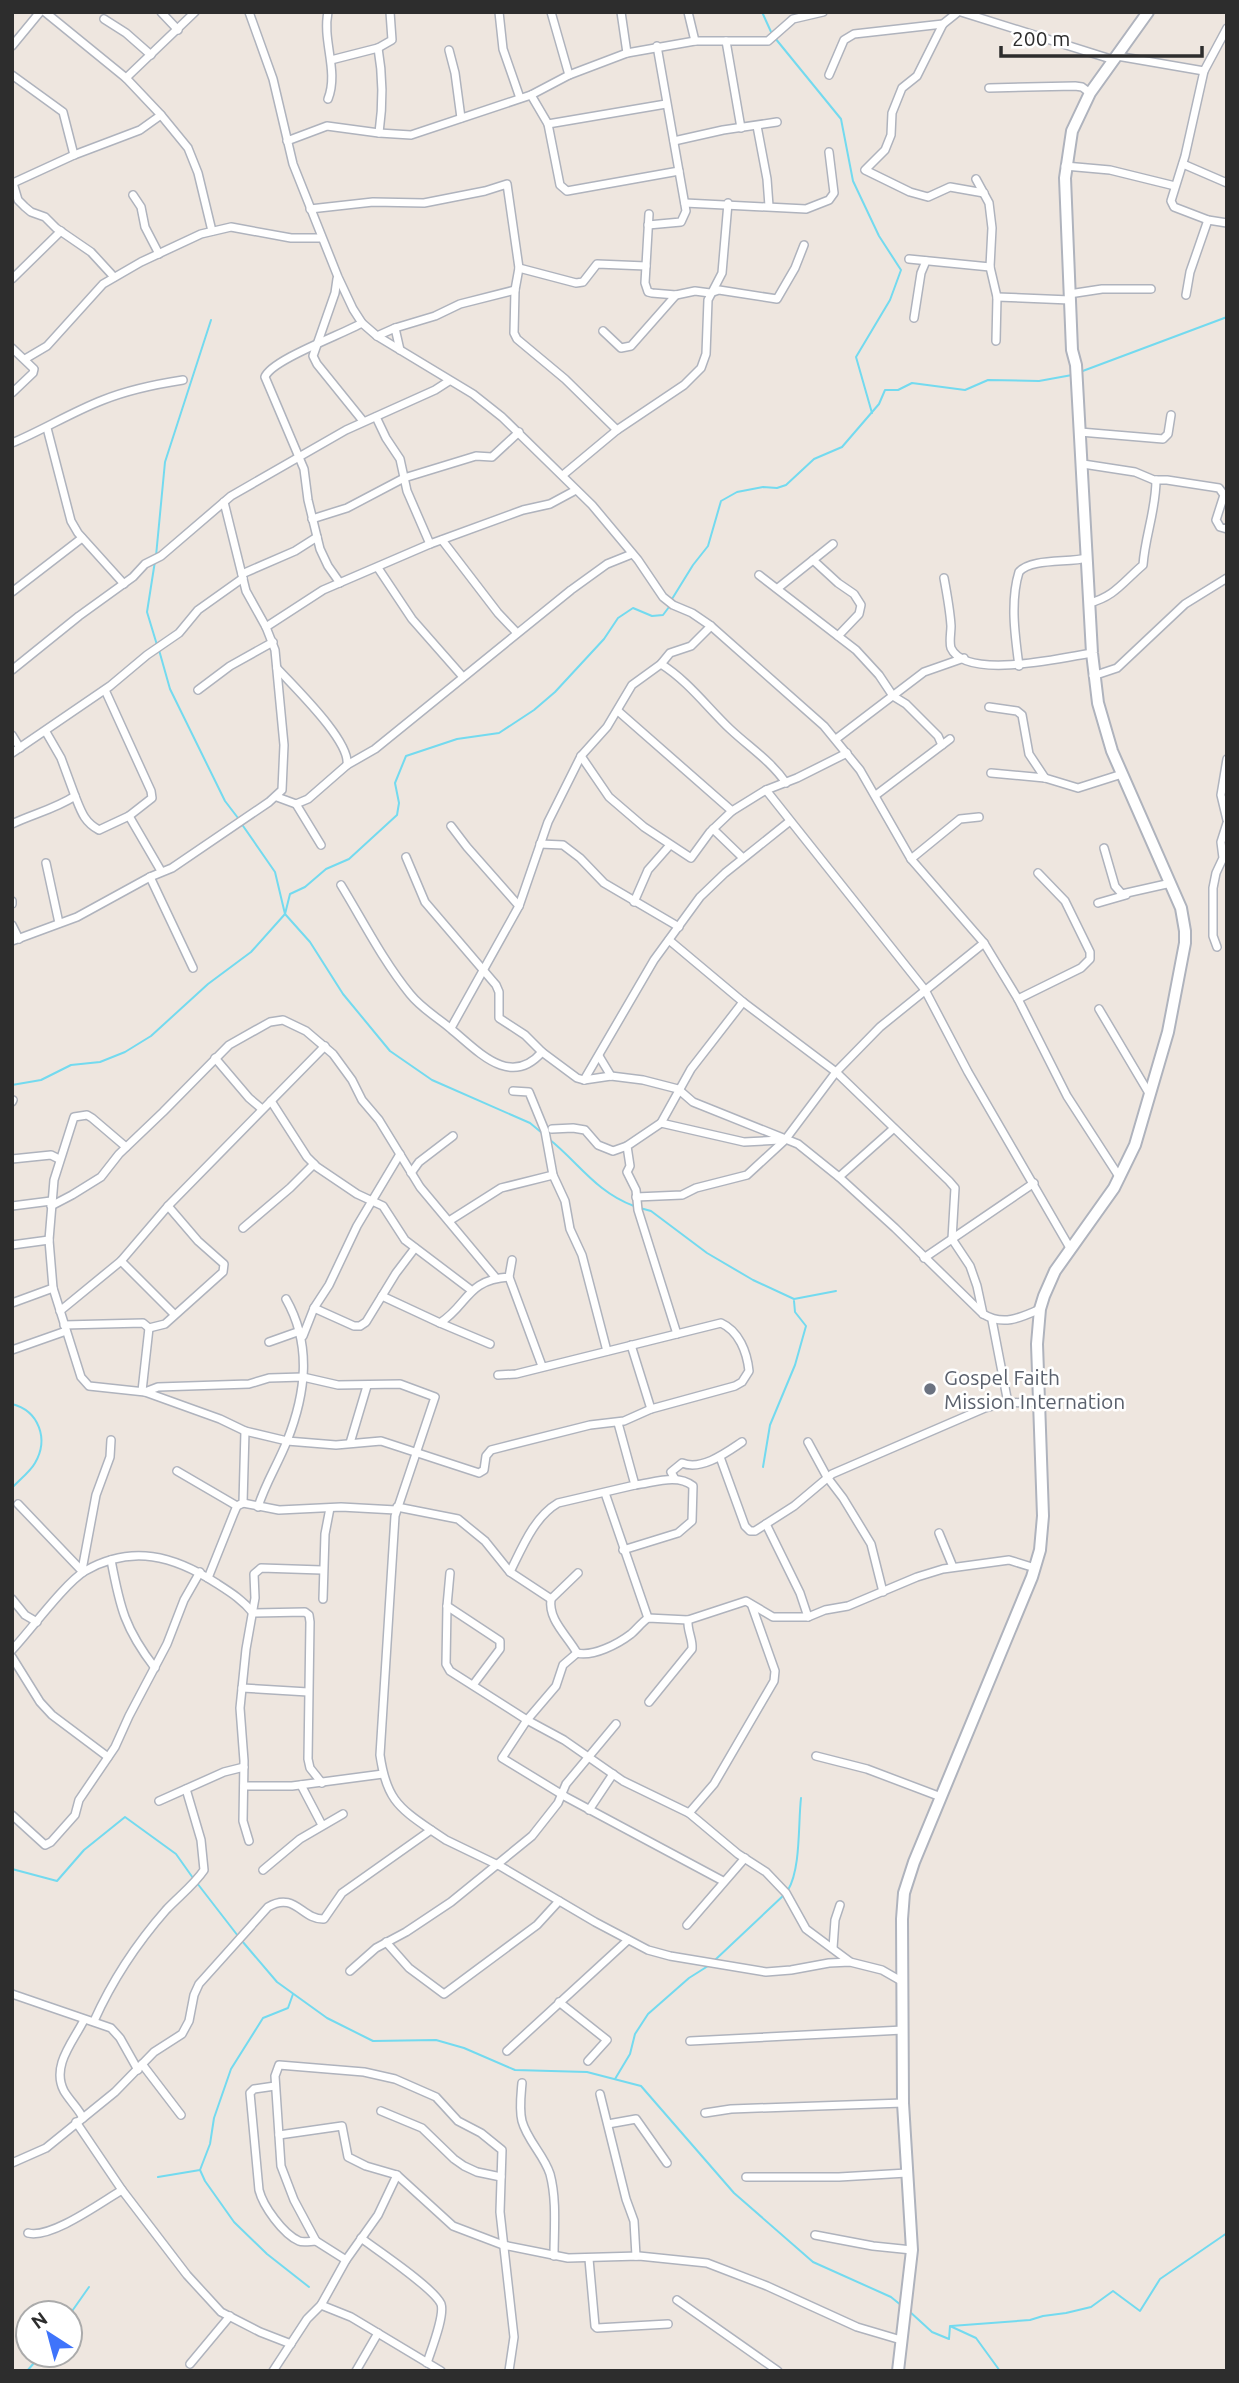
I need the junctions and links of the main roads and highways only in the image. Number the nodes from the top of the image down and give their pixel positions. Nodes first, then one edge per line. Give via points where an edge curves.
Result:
1 (1148, 12) edge
2 (898, 2371) edge

1 - 2 main road via 1090,93 1072,131 1065,166 1072,349 1083,464 1093,676 1102,723 1171,883 1184,921 1185,943 1179,983 1135,1145 1120,1178 1049,1283 1041,1309 1037,1345 1040,1550 904,1893 902,2103 912,2249

